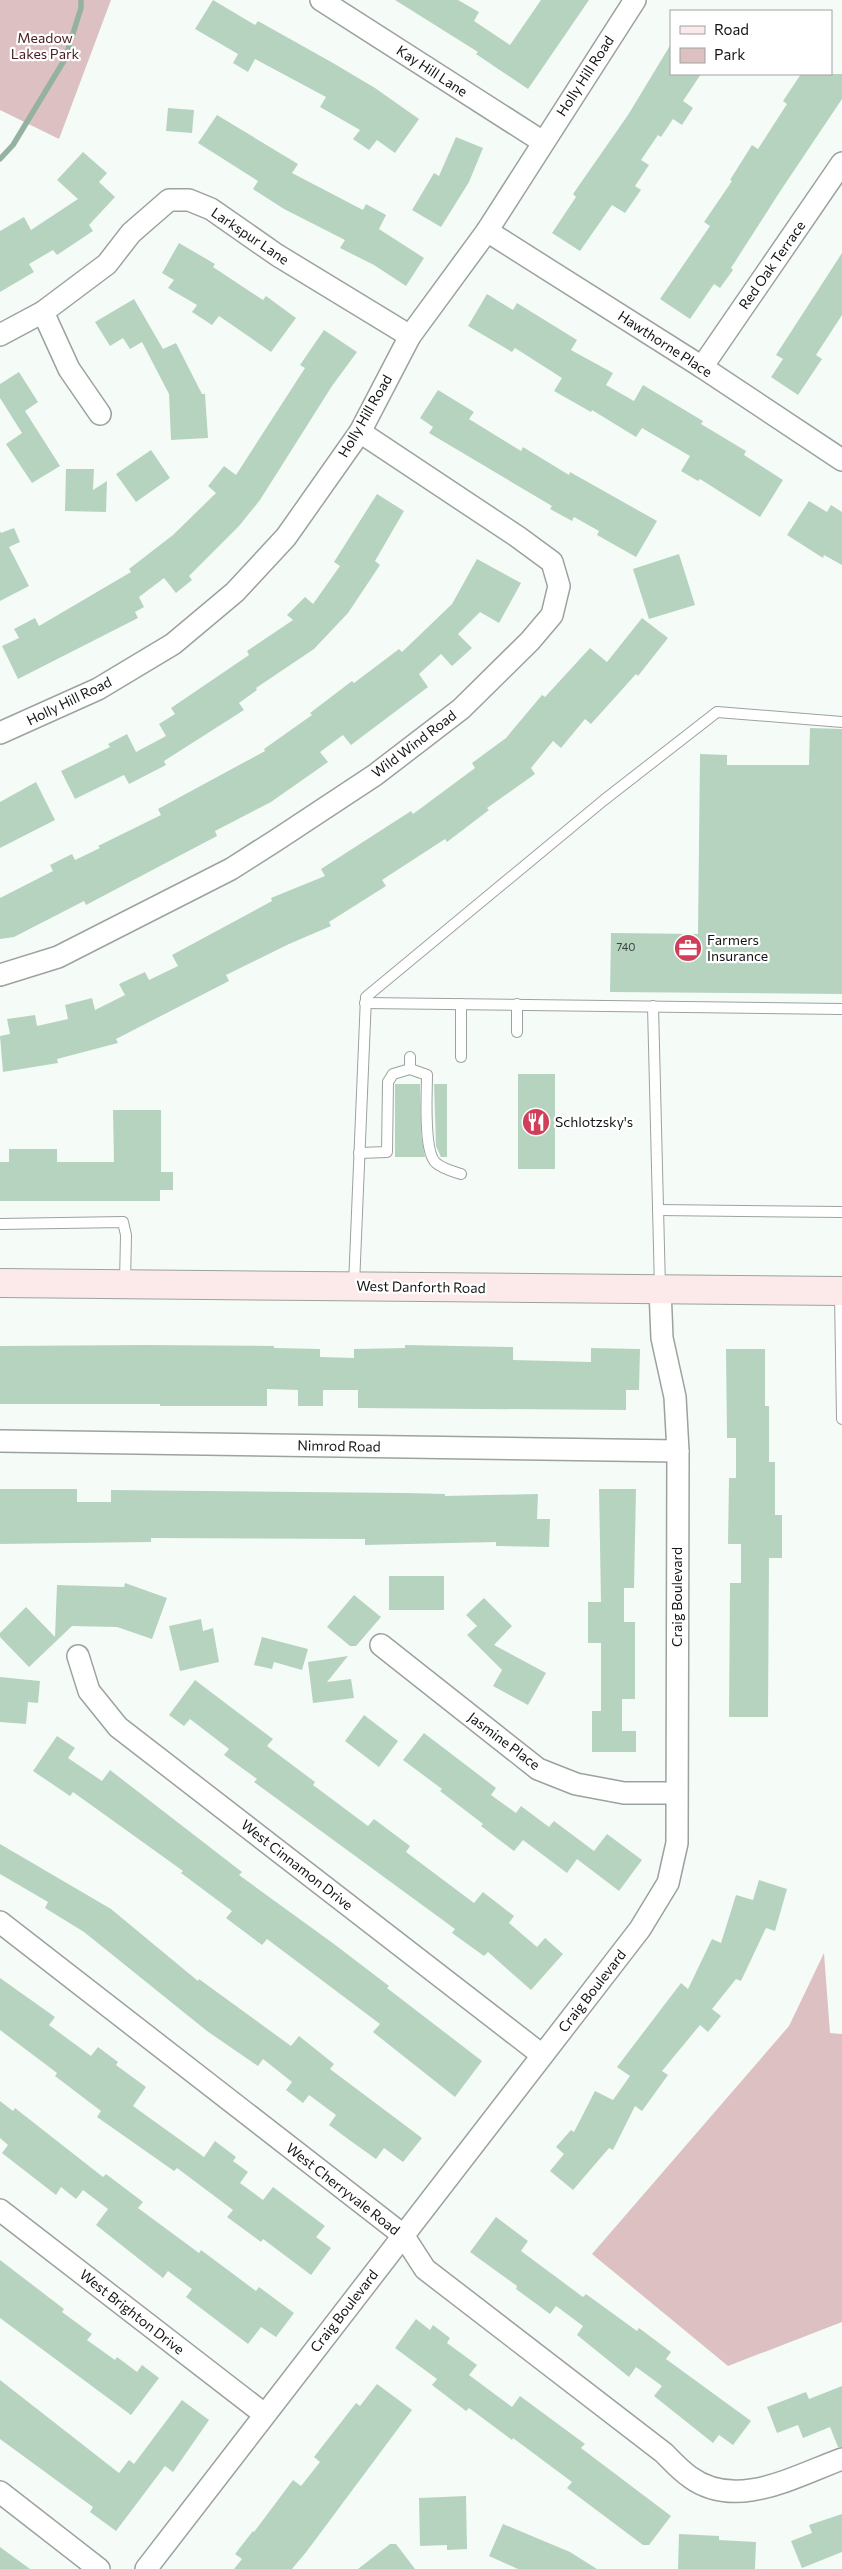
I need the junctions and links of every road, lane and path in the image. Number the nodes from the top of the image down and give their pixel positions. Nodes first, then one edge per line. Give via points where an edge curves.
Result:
1 (321, 0) edge
2 (635, 0) edge
3 (543, 142) junction
4 (842, 163) edge
5 (488, 231) junction
6 (43, 312) junction
7 (0, 335) edge
8 (410, 336) junction
9 (702, 367) junction
10 (100, 414) dead end
11 (360, 432) junction
12 (842, 460) edge
13 (842, 722) edge
14 (0, 732) edge
15 (0, 975) edge
16 (365, 1003) junction
17 (462, 1004) junction
18 (517, 1004) junction
19 (653, 1006) junction
20 (842, 1008) edge
21 (517, 1032) dead end
22 (410, 1057) dead end
23 (461, 1057) dead end
24 (410, 1069) junction
25 (359, 1153) junction
26 (461, 1174) dead end
27 (658, 1210) junction
28 (842, 1212) edge
29 (0, 1224) edge
30 (0, 1284) edge
31 (125, 1284) junction
32 (354, 1286) junction
33 (660, 1289) junction
34 (841, 1291) edge
35 (842, 1420) edge
36 (0, 1441) edge
37 (678, 1450) junction
38 (381, 1645) dead end
39 (78, 1656) dead end
40 (676, 1793) junction
41 (0, 1922) edge
42 (542, 2055) junction
43 (0, 2210) edge
44 (403, 2235) junction
45 (264, 2414) junction
46 (842, 2459) edge
47 (0, 2492) edge
48 (99, 2569) edge
49 (146, 2569) edge

1 - 3 street, Kay Hill Lane
2 - 3 street, Holly Hill Road
3 - 5 street, Holly Hill Road
4 - 9 street, Red Oak Terrace
5 - 8 street, Holly Hill Road
5 - 9 street, Hawthorne Place
6 - 7 street, Larkspur Lane
6 - 8 street, Larkspur Lane via 107,264 151,213 169,200 189,200 211,209 277,255
6 - 10 street via 69,369
8 - 11 street, Holly Hill Road
9 - 12 street, Hawthorne Place
11 - 14 street, Holly Hill Road via 286,537 235,592 173,644 98,689
11 - 15 street, Wild Wind Road via 552,562 559,586 552,615 461,709 375,775 275,841 231,869 58,958
13 - 16 lane via 717,712 604,800 373,991
16 - 17 lane
16 - 25 lane
17 - 18 lane
17 - 23 lane
18 - 19 lane
18 - 21 lane
19 - 20 lane
19 - 27 lane
22 - 24 lane
24 - 25 lane via 393,1074 388,1082 387,1152
24 - 26 lane via 427,1075 428,1149 434,1162
25 - 32 lane
27 - 28 lane
27 - 33 lane
29 - 31 lane via 123,1222 126,1235
30 - 31 main road, West Danforth Road
31 - 32 main road, West Danforth Road
32 - 33 main road, West Danforth Road
33 - 34 main road, West Danforth Road
33 - 37 street, Craig Boulevard via 662,1338 675,1398
34 - 35 lane
36 - 37 street, Nimrod Road
37 - 40 street, Craig Boulevard
38 - 40 street, Jasmine Place via 538,1769 595,1788 624,1793
39 - 42 street, West Cinnamon Drive via 89,1692 118,1726
40 - 42 street, Craig Boulevard via 678,1843 668,1883 640,1929
41 - 44 street, West Cherryvale Road
42 - 44 street, Craig Boulevard
43 - 45 street, West Brighton Drive
44 - 45 street, Craig Boulevard
44 - 46 street, West Cherryvale Road via 425,2268 664,2453 691,2478 717,2489 742,2493
45 - 49 street, Craig Boulevard
47 - 48 street

